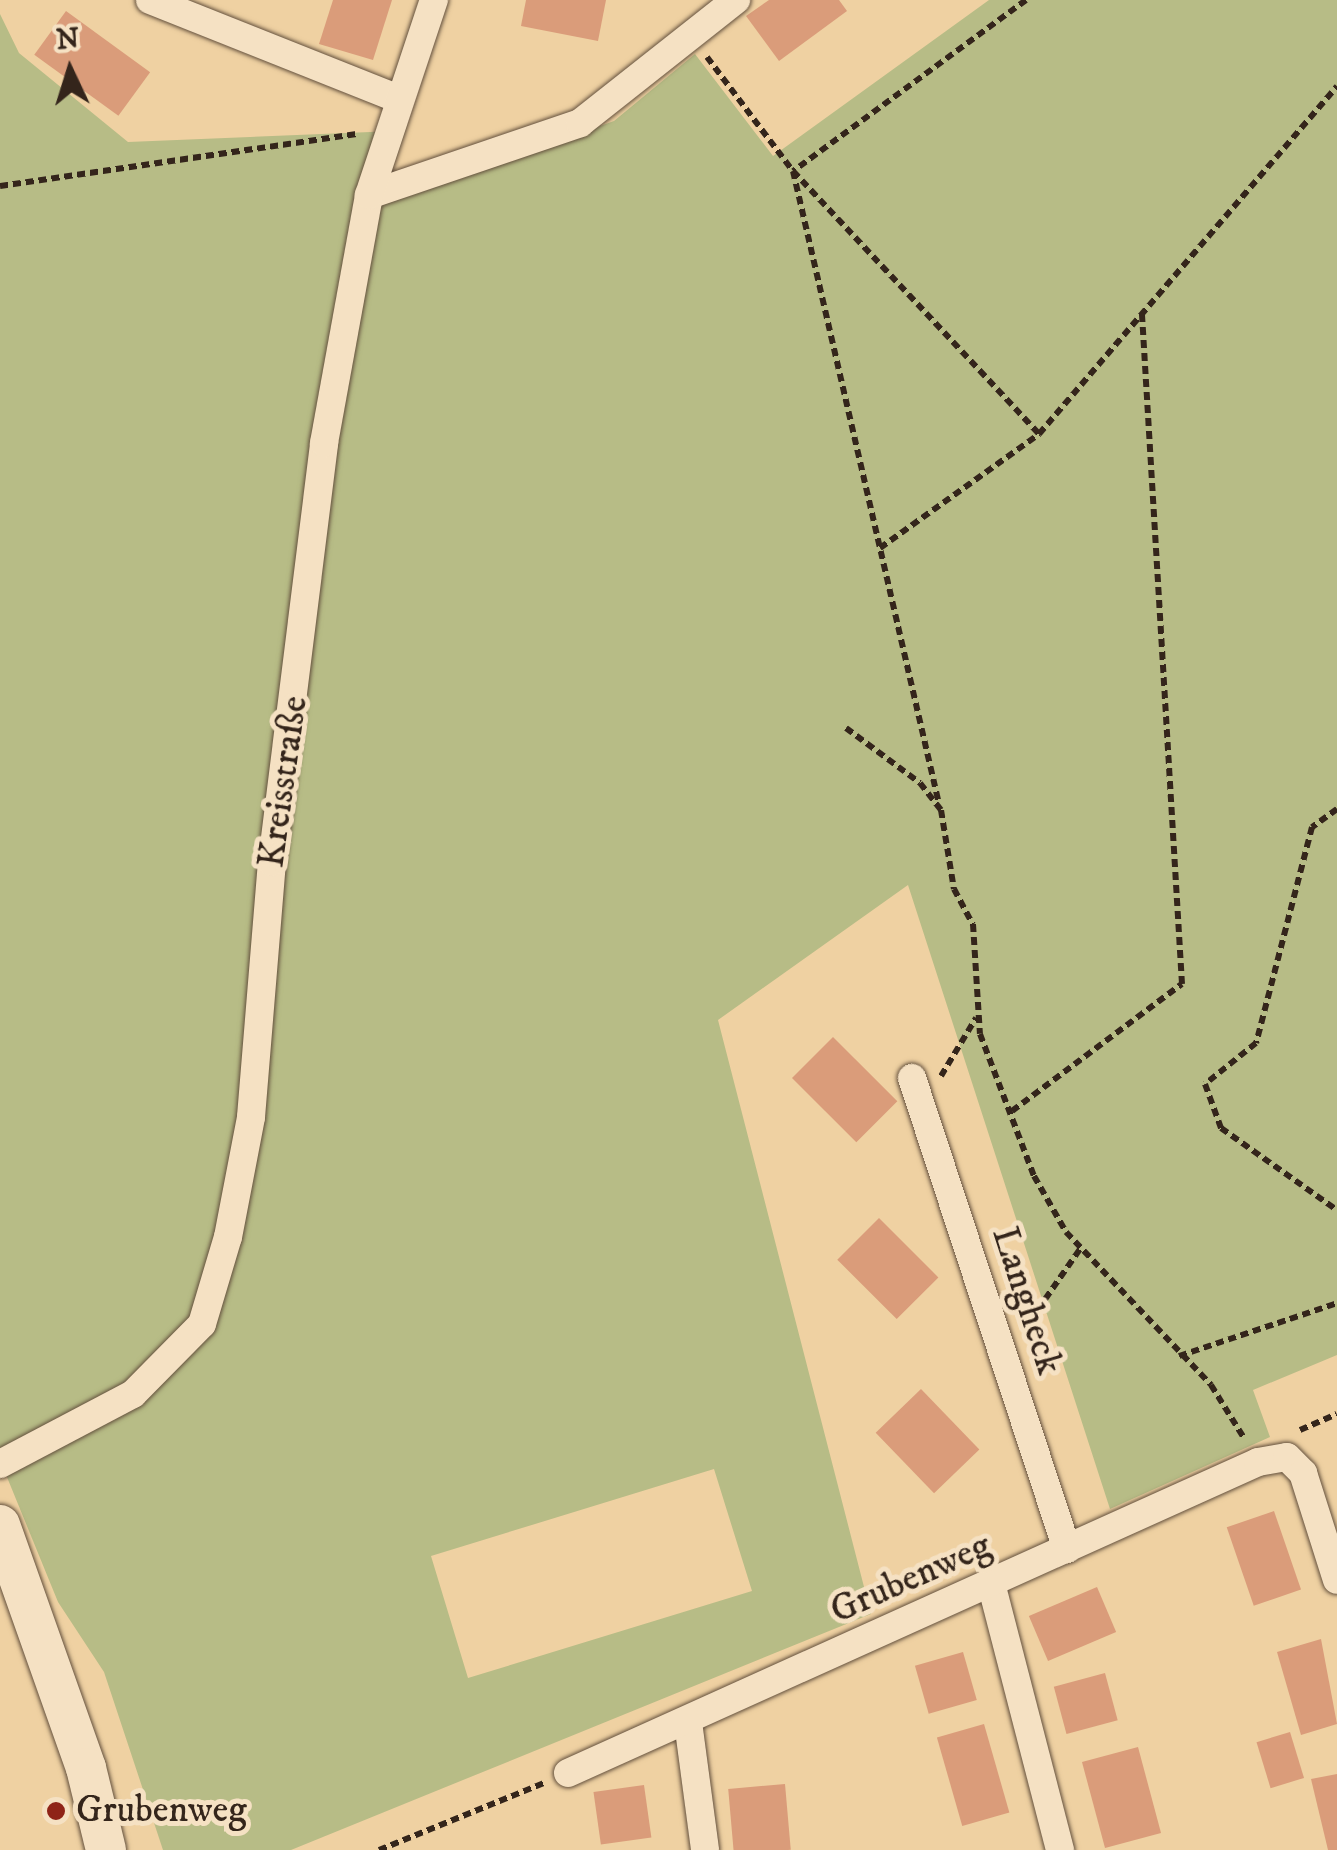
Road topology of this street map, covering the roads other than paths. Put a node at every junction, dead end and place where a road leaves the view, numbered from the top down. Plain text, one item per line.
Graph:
1 (150, 0) edge
2 (434, 0) edge
3 (736, 0) edge
4 (398, 99) junction
5 (369, 195) junction
6 (912, 1078) dead end
7 (0, 1464) edge
8 (0, 1525) edge
9 (1066, 1549) junction
10 (1337, 1580) edge
11 (991, 1584) junction
12 (688, 1722) junction
13 (568, 1773) road end
14 (106, 1850) edge
15 (704, 1850) edge
16 (1060, 1850) edge

1 - 4 street
2 - 4 street, Kreisstraße
3 - 5 street
4 - 5 street, Kreisstraße
5 - 7 street, Kreisstraße
6 - 9 street, Langheck
8 - 14 street
9 - 10 street, Grubenweg
9 - 11 street, Grubenweg
11 - 12 street, Grubenweg
11 - 16 street
12 - 13 street, Grubenweg
12 - 15 street

